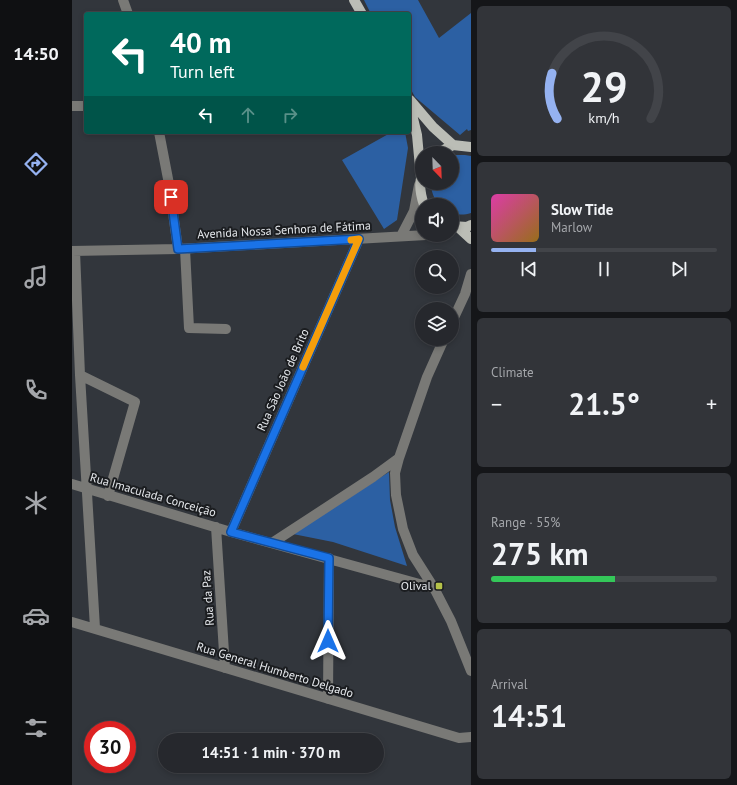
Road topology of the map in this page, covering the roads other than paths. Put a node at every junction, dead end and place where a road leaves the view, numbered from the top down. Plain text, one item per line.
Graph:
1 (123, 0) edge
2 (354, 0) edge
3 (127, 12) edge
4 (361, 12) edge
5 (411, 103) edge
6 (72, 106) edge
7 (84, 106) edge
8 (411, 110) edge
9 (159, 134) edge
10 (453, 145) joint
11 (418, 146) edge
12 (471, 147) edge
13 (418, 190) edge
14 (471, 225) edge
15 (459, 226) edge
16 (459, 229) edge
17 (415, 235) edge
18 (401, 236) junction
19 (359, 239) junction
20 (471, 239) edge
21 (471, 243) edge
22 (182, 249) junction
23 (73, 251) edge
24 (471, 274) edge
25 (459, 307) edge
26 (226, 329) dead end
27 (441, 346) edge
28 (80, 375) junction
29 (399, 458) junction
30 (72, 484) edge
31 (87, 489) junction
32 (108, 496) junction
33 (216, 527) junction
34 (231, 532) junction
35 (272, 543) junction
36 (329, 558) junction
37 (434, 588) junction
38 (72, 622) edge
39 (94, 628) junction
40 (225, 668) junction
41 (471, 671) edge
42 (328, 699) junction
43 (471, 737) edge

1 - 3 street
2 - 4 main road
5 - 10 main road
6 - 7 street
8 - 11 main road
9 - 22 street
10 - 12 main road
13 - 18 street
14 - 15 main road
16 - 20 main road
17 - 18 street, Avenida Nossa Senhora de Fátima
18 - 19 street, Avenida Nossa Senhora de Fátima
19 - 22 street, Avenida Nossa Senhora de Fátima
19 - 34 street, Rua São João de Brito
20 - 21 street
22 - 23 street, Avenida Nossa Senhora de Fátima
22 - 26 street
23 - 28 street
24 - 25 street
27 - 29 street
28 - 31 street
28 - 32 street
29 - 35 street
29 - 37 street
30 - 31 street, Rua Imaculada Conceição
31 - 32 street, Rua Imaculada Conceição
31 - 39 street
32 - 33 street, Rua Imaculada Conceição
33 - 34 street, Rua Imaculada Conceição
33 - 40 street, Rua da Paz
34 - 35 street, Rua Imaculada Conceição
35 - 36 street, Rua Imaculada Conceição
36 - 37 street, Rua Imaculada Conceição
36 - 42 street
37 - 41 street
38 - 39 street, Rua General Humberto Delgado
39 - 40 street, Rua General Humberto Delgado
40 - 42 street, Rua General Humberto Delgado
42 - 43 street, Rua General Humberto Delgado

